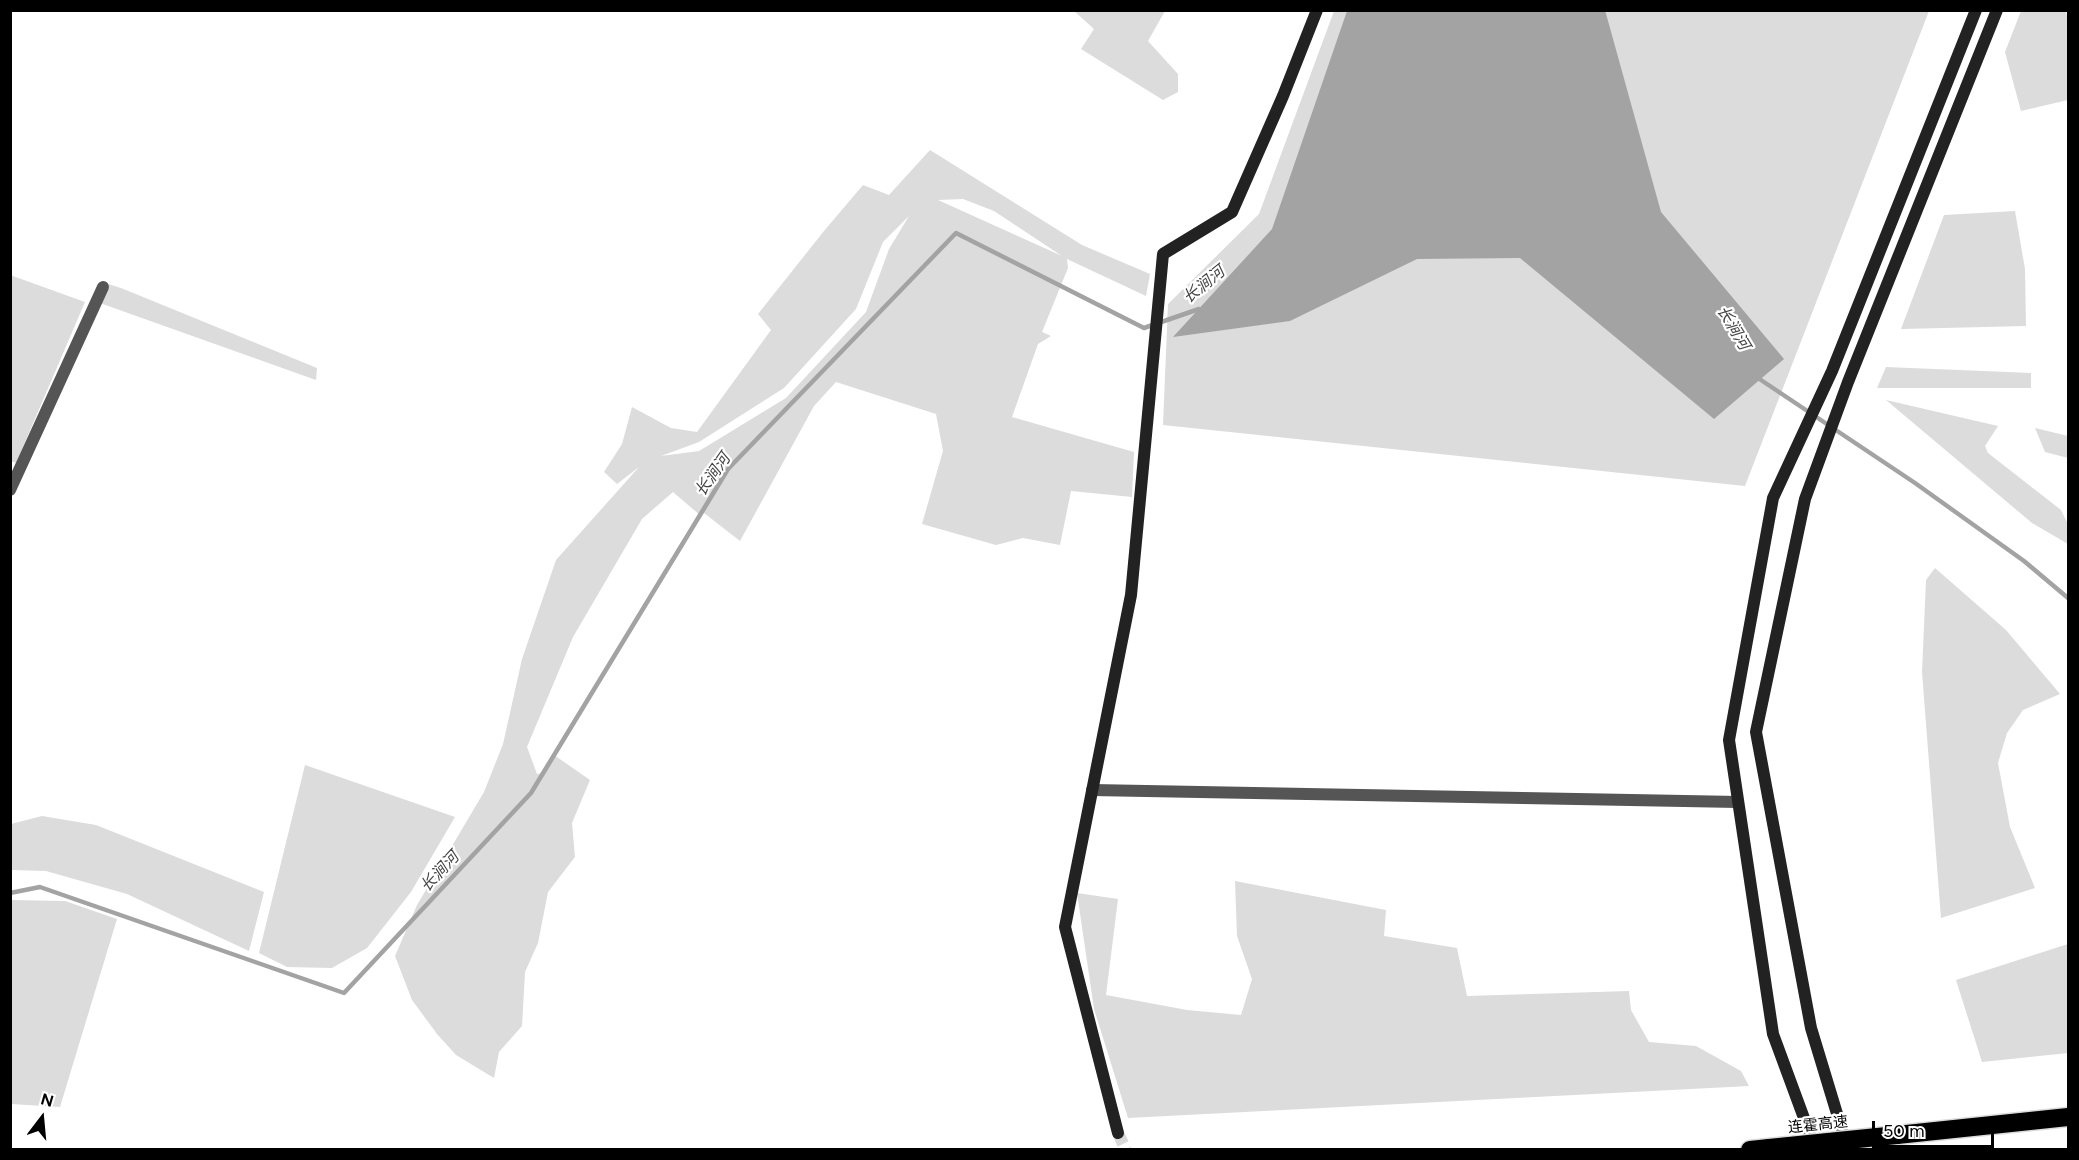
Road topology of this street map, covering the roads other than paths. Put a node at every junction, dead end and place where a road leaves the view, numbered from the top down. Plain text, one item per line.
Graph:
1 (1317, 10) edge
2 (1976, 10) edge
3 (1997, 10) edge
4 (103, 287) dead end
5 (10, 490) edge
6 (1092, 790) junction
7 (1738, 802) junction
8 (2068, 1117) edge
9 (1118, 1133) tunnel mouth
10 (1769, 1148) edge
11 (1750, 1149) edge
12 (1816, 1149) edge
13 (1848, 1149) edge

1 - 6 main road
2 - 7 main road
3 - 13 main road
4 - 5 street
6 - 7 street
6 - 9 main road
7 - 12 main road
8 - 10 highway, 连霍高速, bridge
10 - 11 highway, 连霍高速

